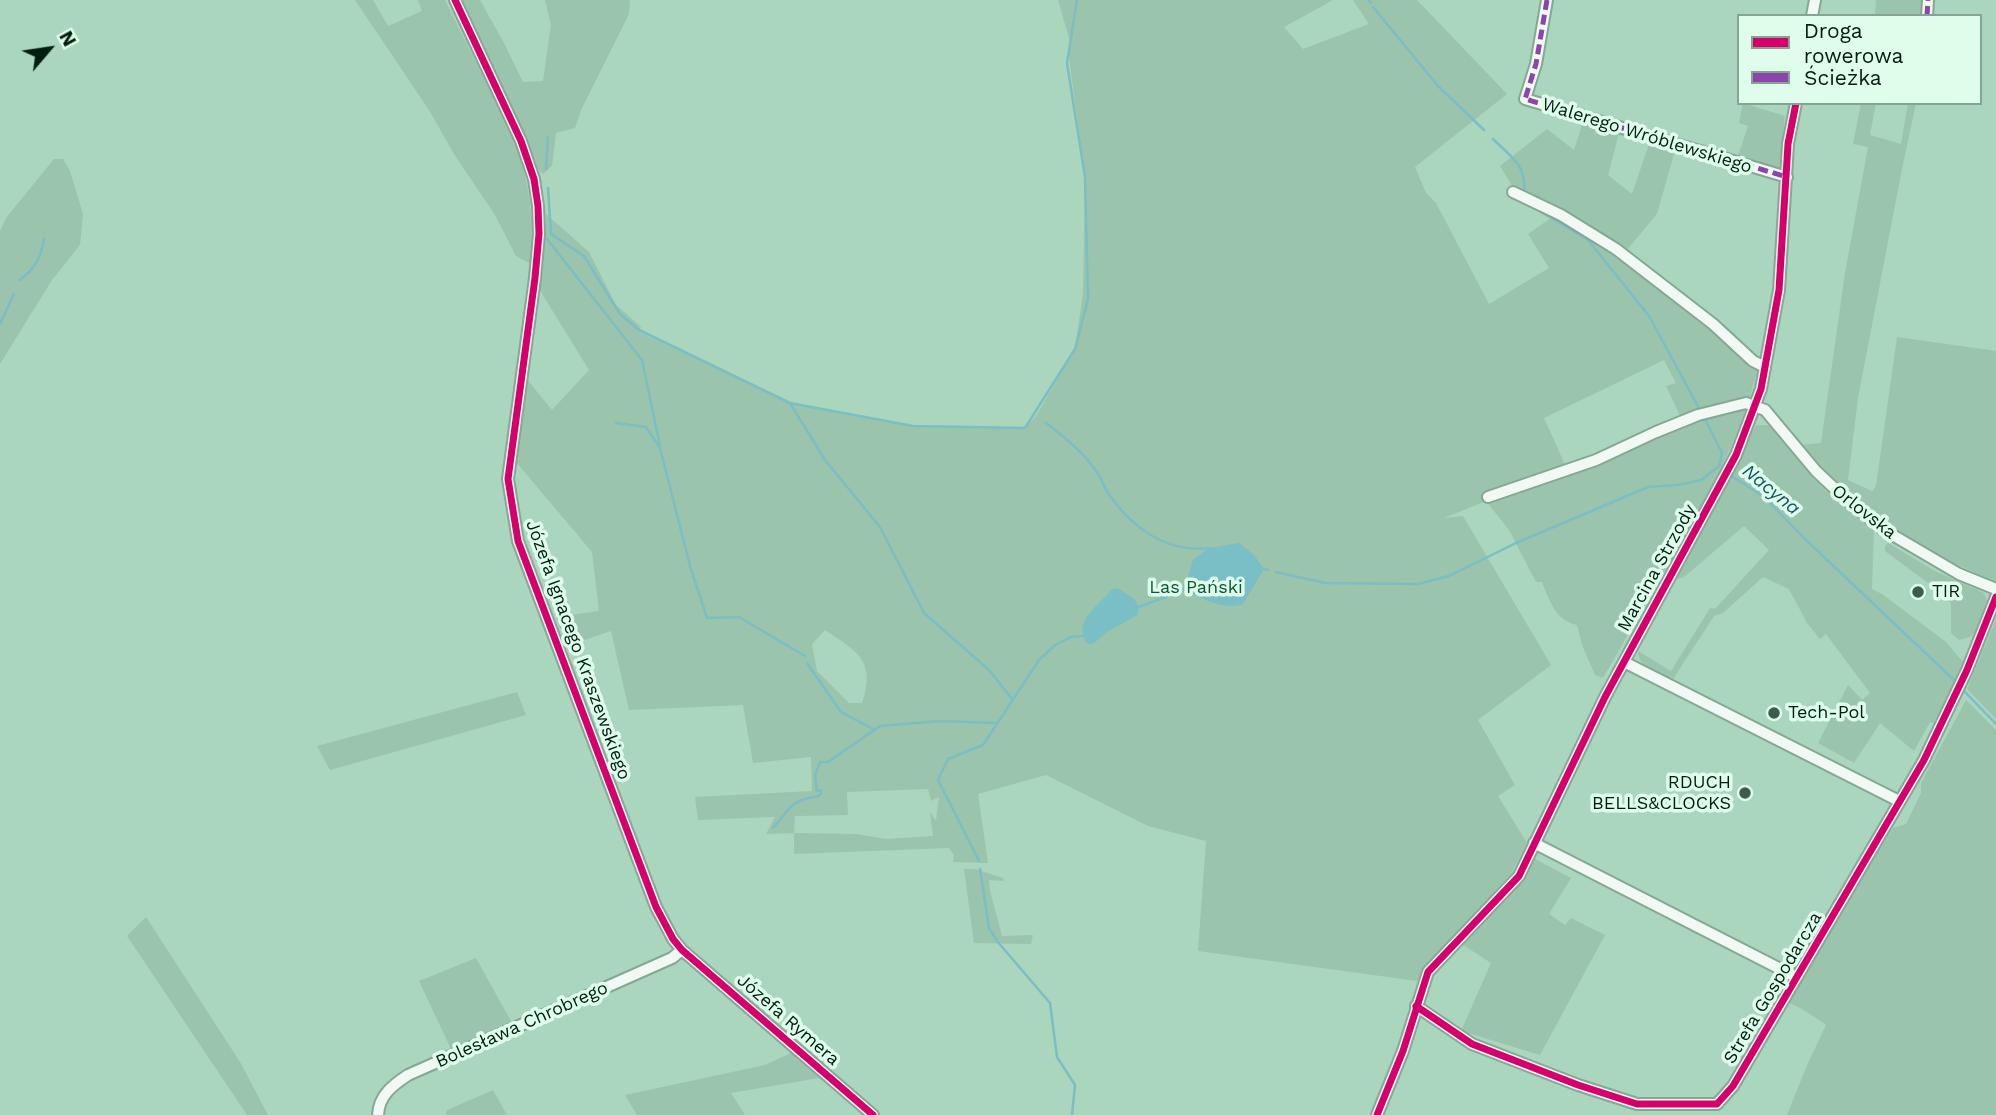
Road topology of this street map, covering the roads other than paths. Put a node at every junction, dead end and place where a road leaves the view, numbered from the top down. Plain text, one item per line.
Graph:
1 (455, 0) edge
2 (1547, 0) edge
3 (1796, 105) edge
4 (1787, 177) junction
5 (1513, 192) dead end
6 (1765, 368) junction
7 (1756, 406) junction
8 (1488, 497) dead end
9 (1996, 589) edge
10 (1996, 597) edge
11 (1623, 662) junction
12 (1899, 801) junction
13 (1534, 843) junction
14 (682, 950) junction
15 (1796, 976) junction
16 (1417, 1002) junction
17 (378, 1115) edge
18 (873, 1115) edge
19 (1377, 1115) edge

1 - 14 street, Józefa Ignacego Kraszewskiego
2 - 4 street, Walerego Wróblewskiego
3 - 4 street, Marcina Strzody
4 - 6 street, Marcina Strzody
5 - 6 street
6 - 7 street, Marcina Strzody
7 - 8 street
7 - 9 street, Orlovska
7 - 11 street, Marcina Strzody
10 - 12 street, Strefa Gospodarcza
11 - 12 street
11 - 13 street, Marcina Strzody
12 - 15 street, Strefa Gospodarcza
13 - 15 street, Strefa Gospodarcza
13 - 16 street, Marcina Strzody
14 - 17 street, Bolesława Chrobrego
14 - 18 street, Józefa Rymera
15 - 16 street, Strefa Gospodarcza
16 - 19 street, Marcina Strzody

